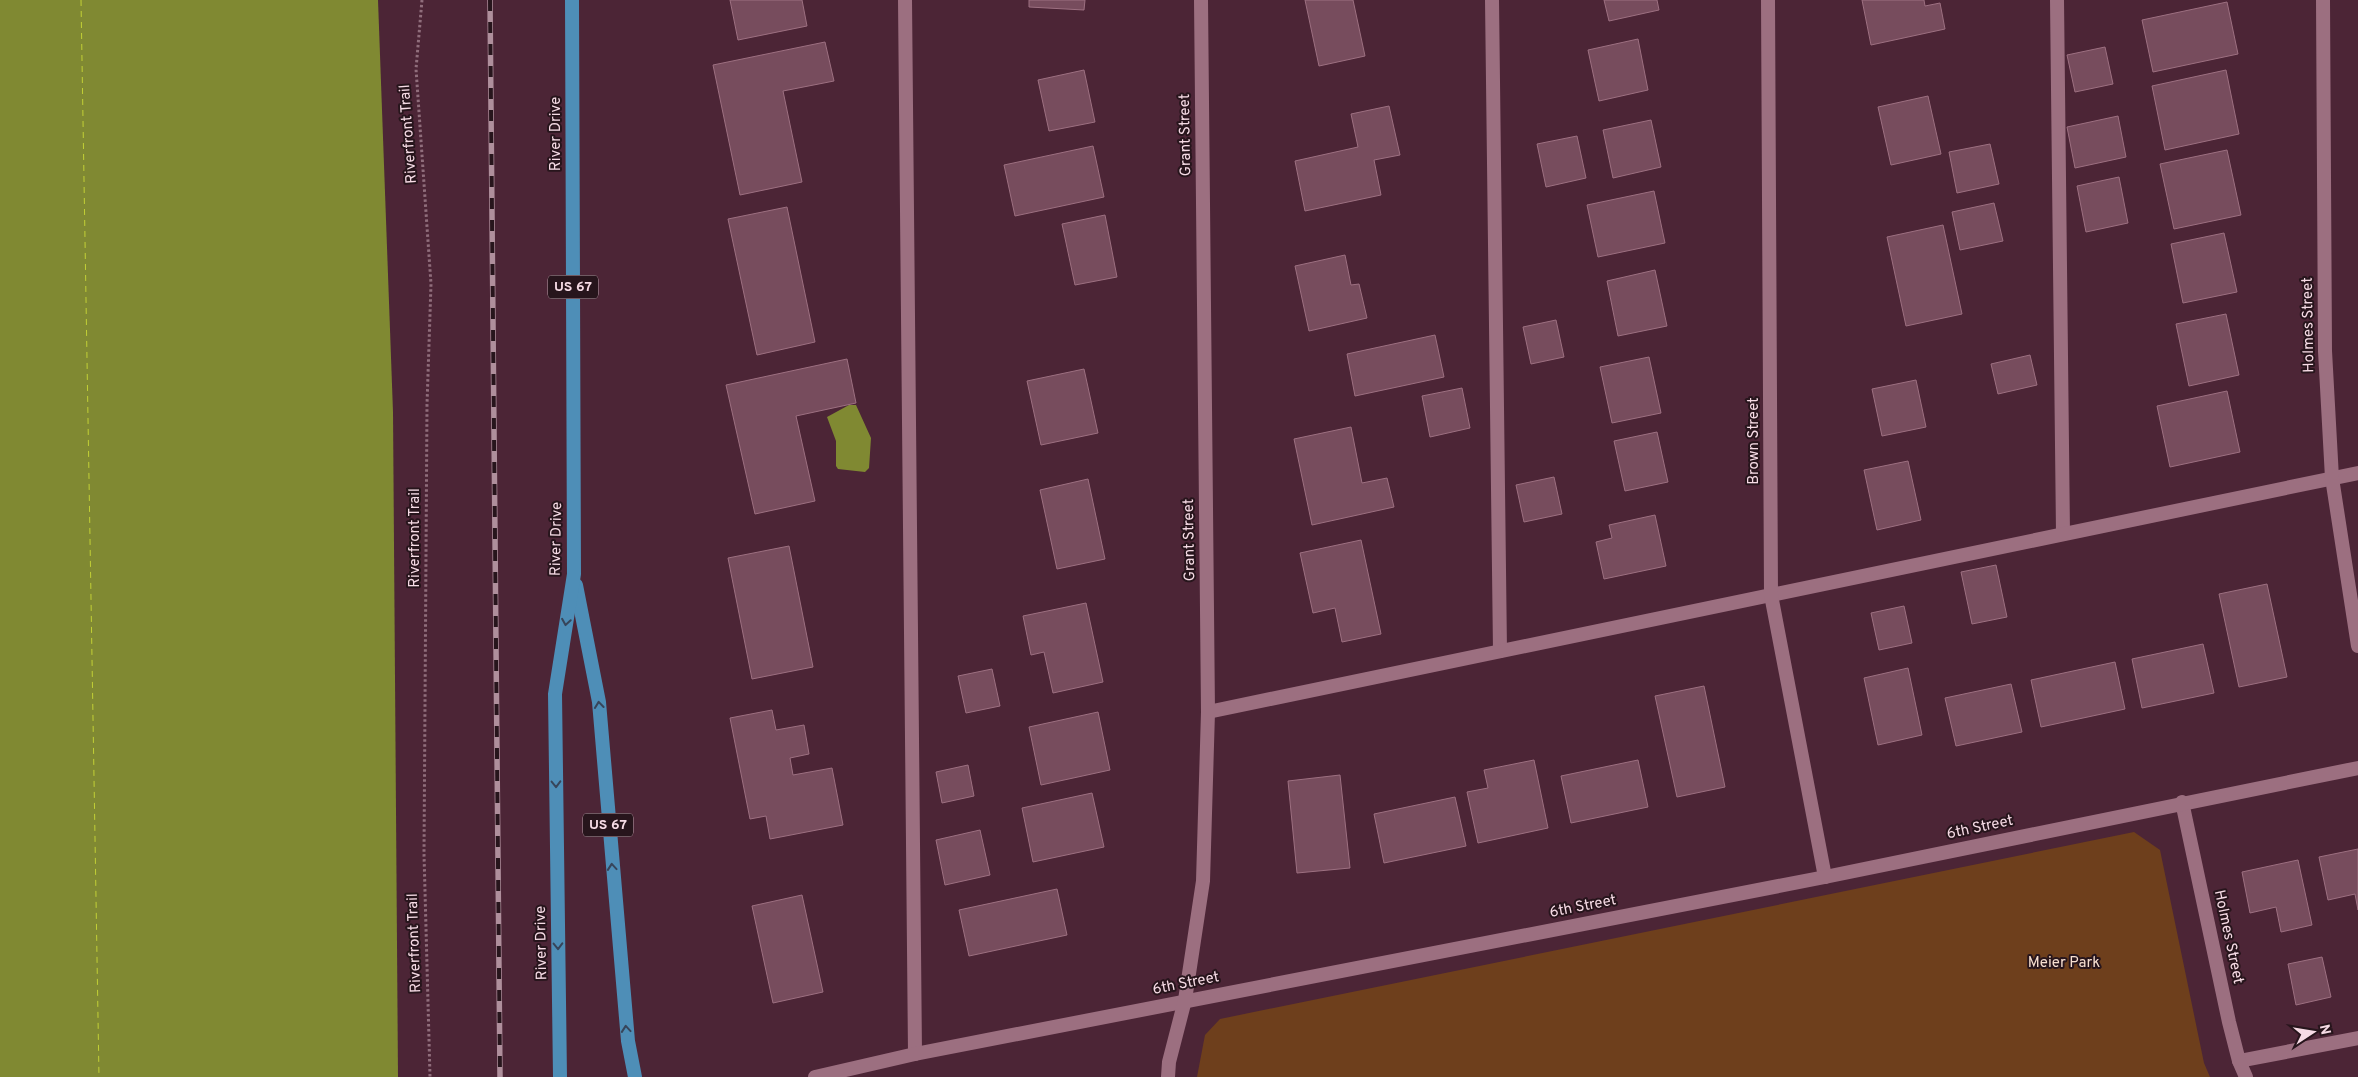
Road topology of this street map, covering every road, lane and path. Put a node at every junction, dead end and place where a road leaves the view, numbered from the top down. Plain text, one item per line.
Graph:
1 (422, 0) edge
2 (572, 0) edge
3 (905, 0) edge
4 (1201, 0) edge
5 (1492, 0) edge
6 (1768, 0) edge
7 (2057, 0) edge
8 (2323, 0) edge
9 (2358, 473) edge
10 (2332, 478) junction
11 (2063, 534) junction
12 (574, 574) junction
13 (1771, 595) junction
14 (2358, 646) edge
15 (1500, 651) junction
16 (1208, 712) junction
17 (2358, 768) edge
18 (2182, 802) junction
19 (1825, 877) junction
20 (1185, 1000) junction
21 (2358, 1038) edge
22 (915, 1054) junction
23 (2239, 1061) junction
24 (430, 1077) edge
25 (560, 1077) edge
26 (635, 1077) edge
27 (814, 1077) edge
28 (1168, 1077) edge
29 (2246, 1077) edge

1 - 24 path, Riverfront Trail
2 - 12 main road, River Drive / US 67
3 - 22 street
4 - 16 street, Grant Street
5 - 15 street
6 - 13 street, Brown Street
7 - 11 street
8 - 10 street, Holmes Street
9 - 10 street
10 - 11 street
10 - 14 street, Holmes Street
11 - 13 street
12 -> 25 main road, River Drive / US 67
26 -> 12 main road, US 67
13 - 15 street
13 - 19 street, Brown Street
15 - 16 street
16 - 20 street, Grant Street
17 - 18 street, 6th Street
18 - 19 street, 6th Street
18 - 23 street, Holmes Street
19 - 20 street, 6th Street
20 - 22 street, 6th Street
20 - 28 street, Grant Street
21 - 23 street
22 - 27 street, 6th Street
23 - 29 street, Holmes Street

